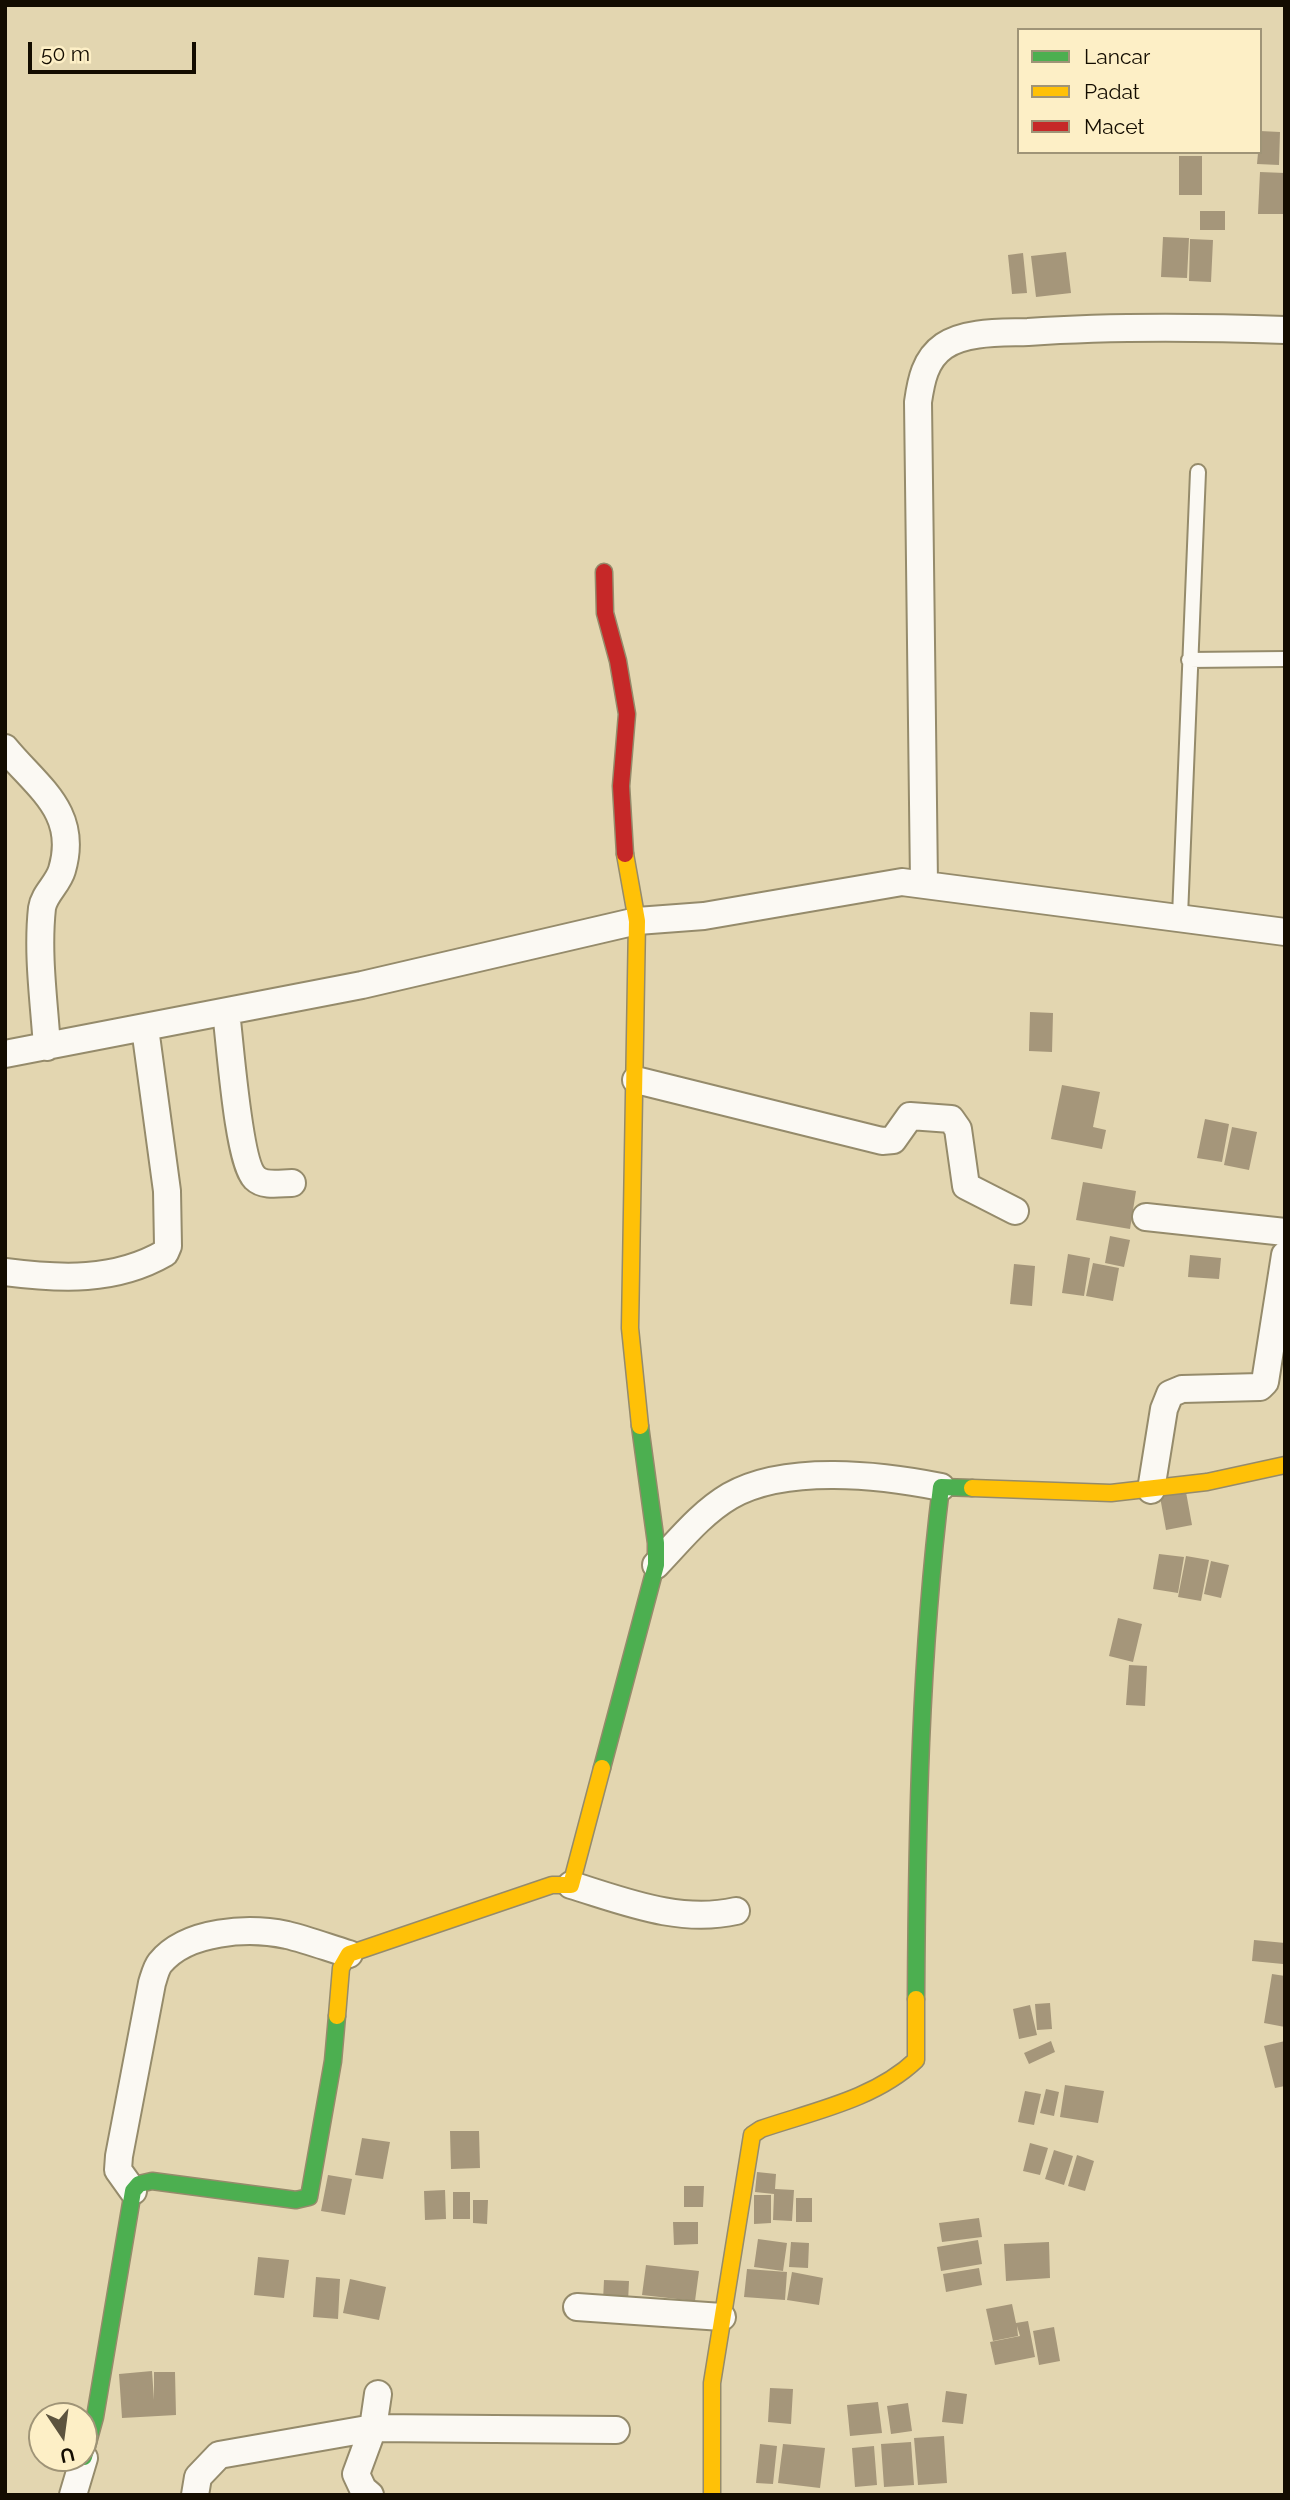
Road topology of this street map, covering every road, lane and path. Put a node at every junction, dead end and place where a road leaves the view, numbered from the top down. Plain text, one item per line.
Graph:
1 (1285, 330) edge
2 (1198, 472) dead end
3 (604, 572) dead end
4 (1285, 659) edge
5 (1189, 660) junction
6 (5, 748) edge
7 (924, 883) junction
8 (1180, 916) junction
9 (637, 921) junction
10 (1285, 932) edge
11 (226, 1012) junction
12 (145, 1028) junction
13 (47, 1047) junction
14 (5, 1054) edge
15 (636, 1080) junction
16 (292, 1184) dead end
17 (1015, 1211) dead end
18 (1146, 1217) dead end
19 (1285, 1232) edge
20 (1285, 1255) edge
21 (5, 1272) edge
22 (1285, 1465) edge
23 (941, 1487) junction
24 (1151, 1490) junction
25 (656, 1564) junction
26 (571, 1885) junction
27 (736, 1911) dead end
28 (349, 1954) junction
29 (133, 2191) junction
30 (577, 2307) dead end
31 (722, 2317) junction
32 (378, 2394) dead end
33 (98, 2405) edge
34 (373, 2428) junction
35 (616, 2430) dead end
36 (80, 2472) edge
37 (74, 2495) edge
38 (195, 2495) edge
39 (370, 2495) edge
40 (712, 2495) edge

1 - 7 street
2 - 5 lane
3 - 9 street
4 - 5 lane
5 - 8 lane
6 - 13 street
7 - 8 street
7 - 9 street
8 - 10 street
9 - 11 street
9 - 15 street
11 - 12 street
11 - 16 street
12 - 13 street
12 - 21 street
13 - 14 street
15 - 17 street
15 - 25 street
18 - 19 street
20 - 24 street
22 - 24 street
23 - 24 street
23 - 25 street
23 - 31 street
25 - 26 street
26 - 27 street
26 - 28 street
28 - 29 street
28 - 29 street
29 - 33 street
30 - 31 street
31 - 40 street
32 - 34 street
34 - 35 street
34 - 38 street
34 - 39 street
36 - 37 street

